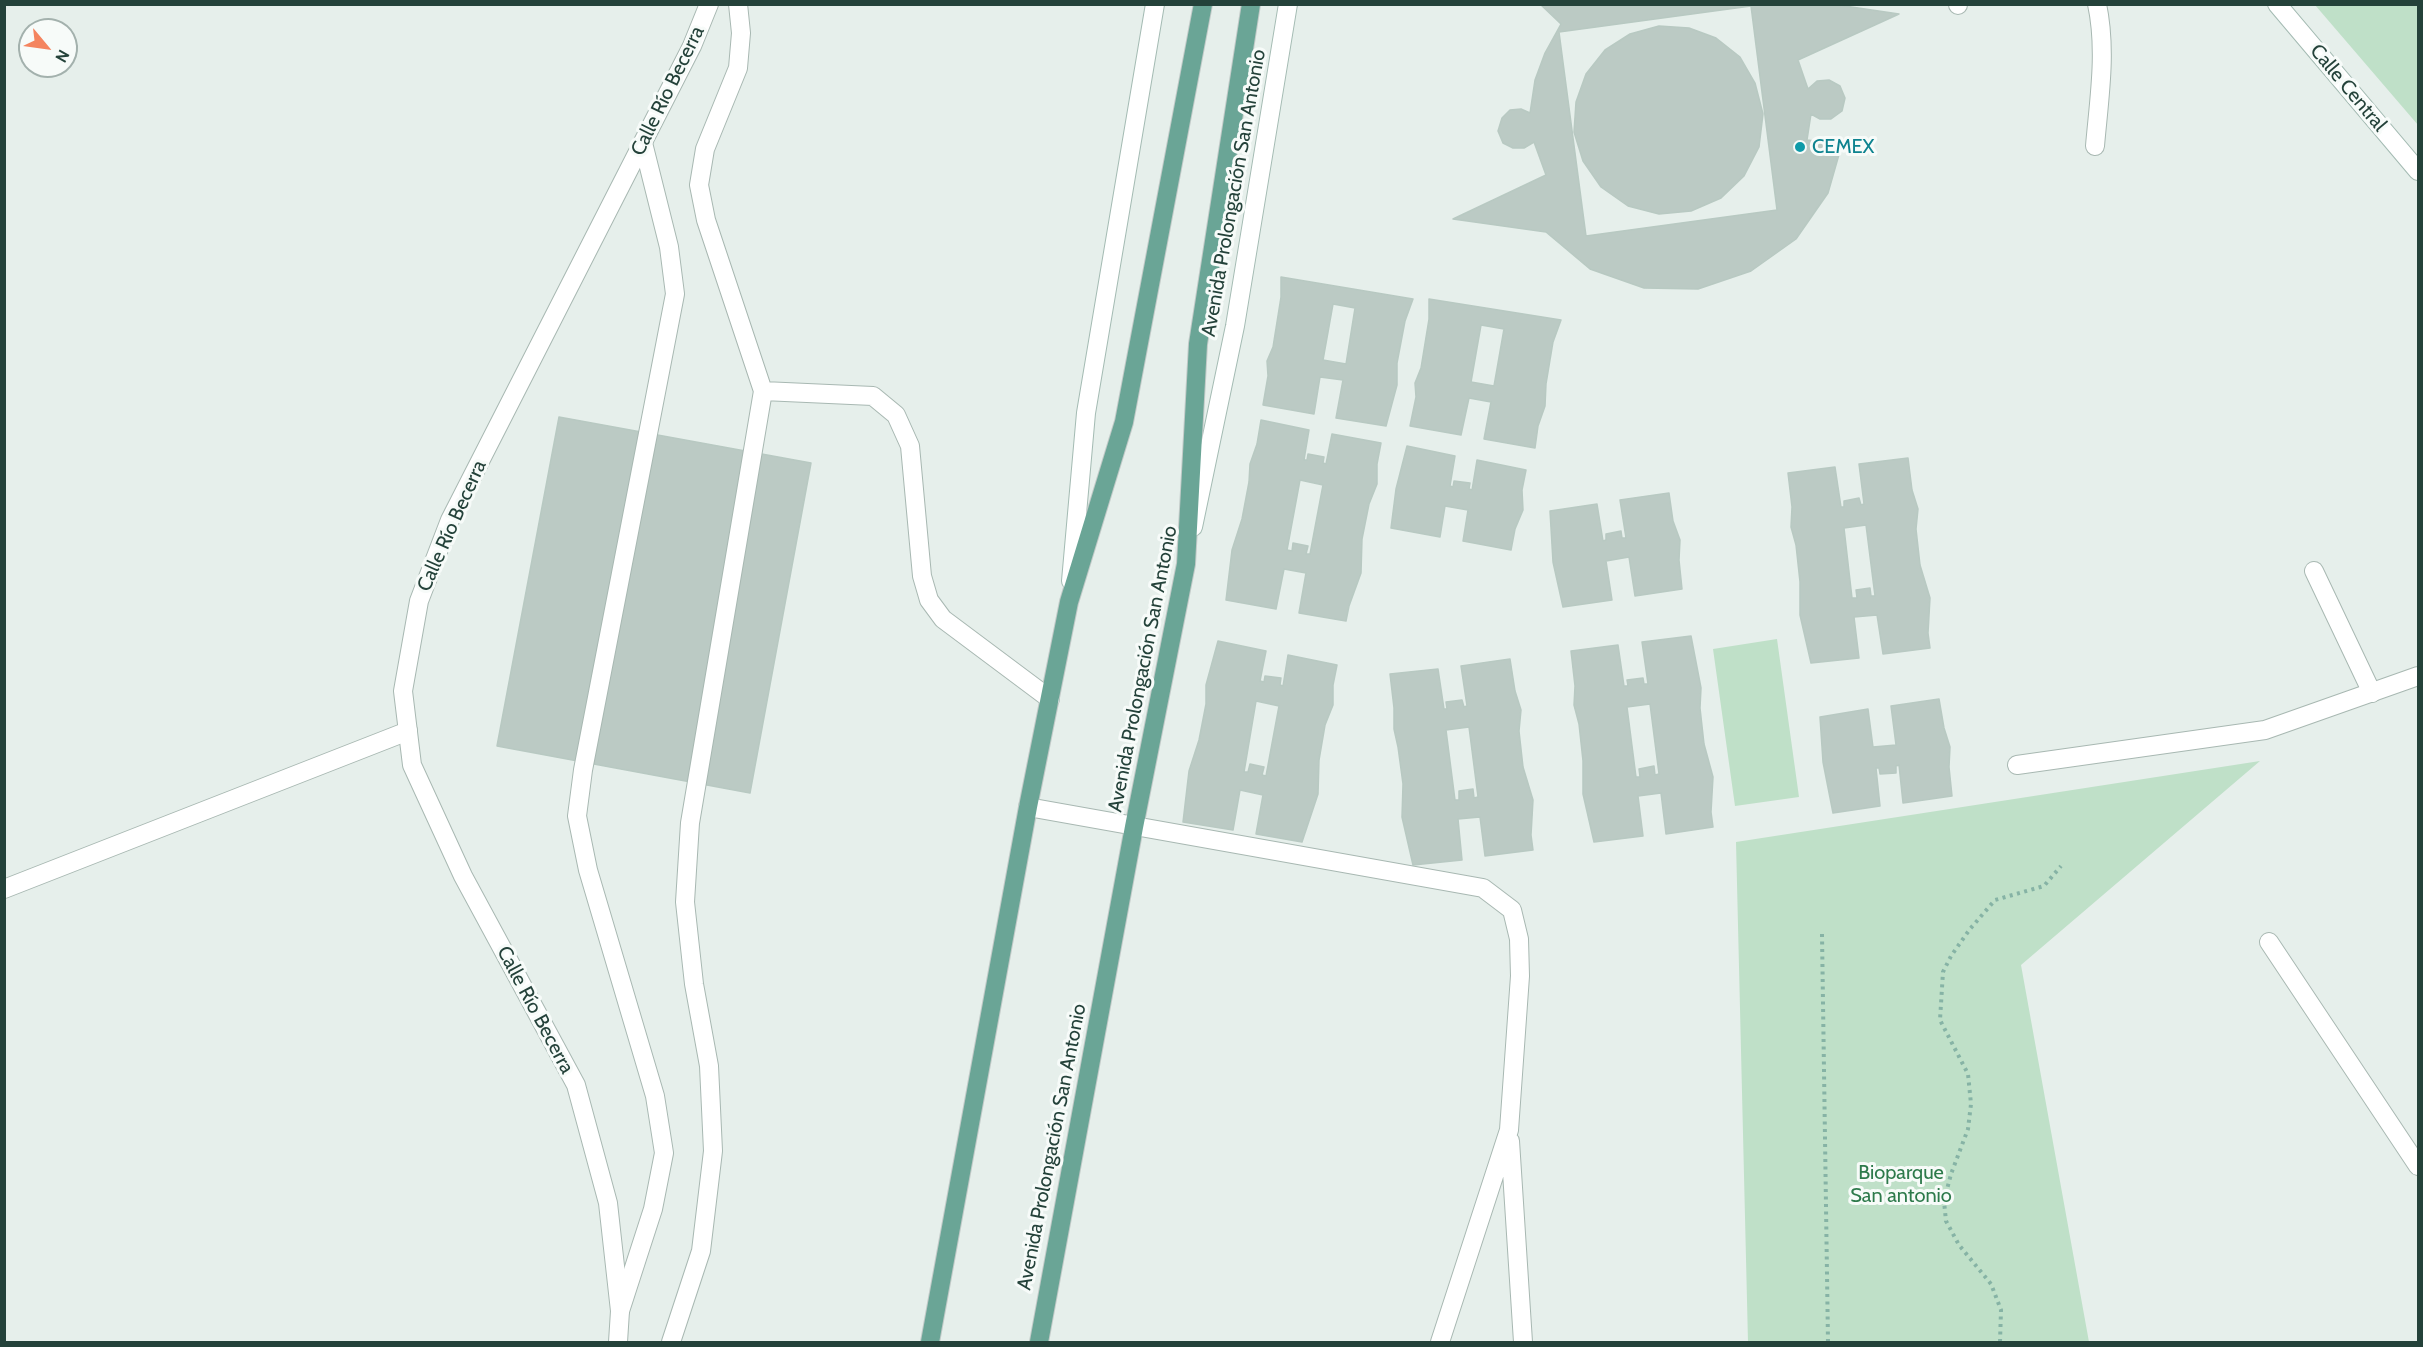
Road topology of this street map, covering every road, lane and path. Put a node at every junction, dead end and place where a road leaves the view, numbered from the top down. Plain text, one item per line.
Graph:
1 (709, 4) edge
2 (738, 4) edge
3 (1155, 4) edge
4 (1203, 4) edge
5 (1251, 4) edge
6 (1288, 4) edge
7 (2097, 4) edge
8 (2277, 4) edge
9 (643, 143) junction
10 (2095, 146) dead end
11 (2418, 171) edge
12 (763, 391) junction
13 (1186, 564) junction
14 (2314, 571) dead end
15 (1069, 602) junction
16 (2418, 676) edge
17 (2372, 693) junction
18 (1050, 699) junction
19 (408, 731) junction
20 (2017, 765) dead end
21 (1028, 807) junction
22 (1134, 827) junction
23 (2061, 866) dead end
24 (4, 889) edge
25 (1822, 934) dead end
26 (2269, 942) dead end
27 (1509, 1130) junction
28 (2418, 1166) edge
29 (620, 1311) junction
30 (618, 1342) edge
31 (671, 1342) edge
32 (930, 1342) edge
33 (1039, 1342) edge
34 (1440, 1342) edge
35 (1523, 1342) edge
36 (1828, 1342) edge
37 (2000, 1342) edge

1 - 9 street, Calle Río Becerra
2 - 12 street
3 - 15 street
4 - 15 main road
5 - 13 main road
6 - 13 street, Avenida Prolongación San Antonio
7 - 10 street
8 - 11 street, Calle Central
9 - 19 street, Calle Río Becerra
9 - 29 street
12 - 18 street
12 - 31 street
13 - 22 main road, Avenida Prolongación San Antonio
14 - 17 street
15 - 18 main road
16 - 17 street
17 - 20 street
18 - 21 main road
19 - 24 street
19 - 29 street, Calle Río Becerra
21 - 22 street
21 - 32 main road
22 - 27 street
22 - 33 main road, Avenida Prolongación San Antonio
23 - 37 path
25 - 36 path
26 - 28 street
27 - 34 street
27 - 35 street
29 - 30 street, Calle Río Becerra

